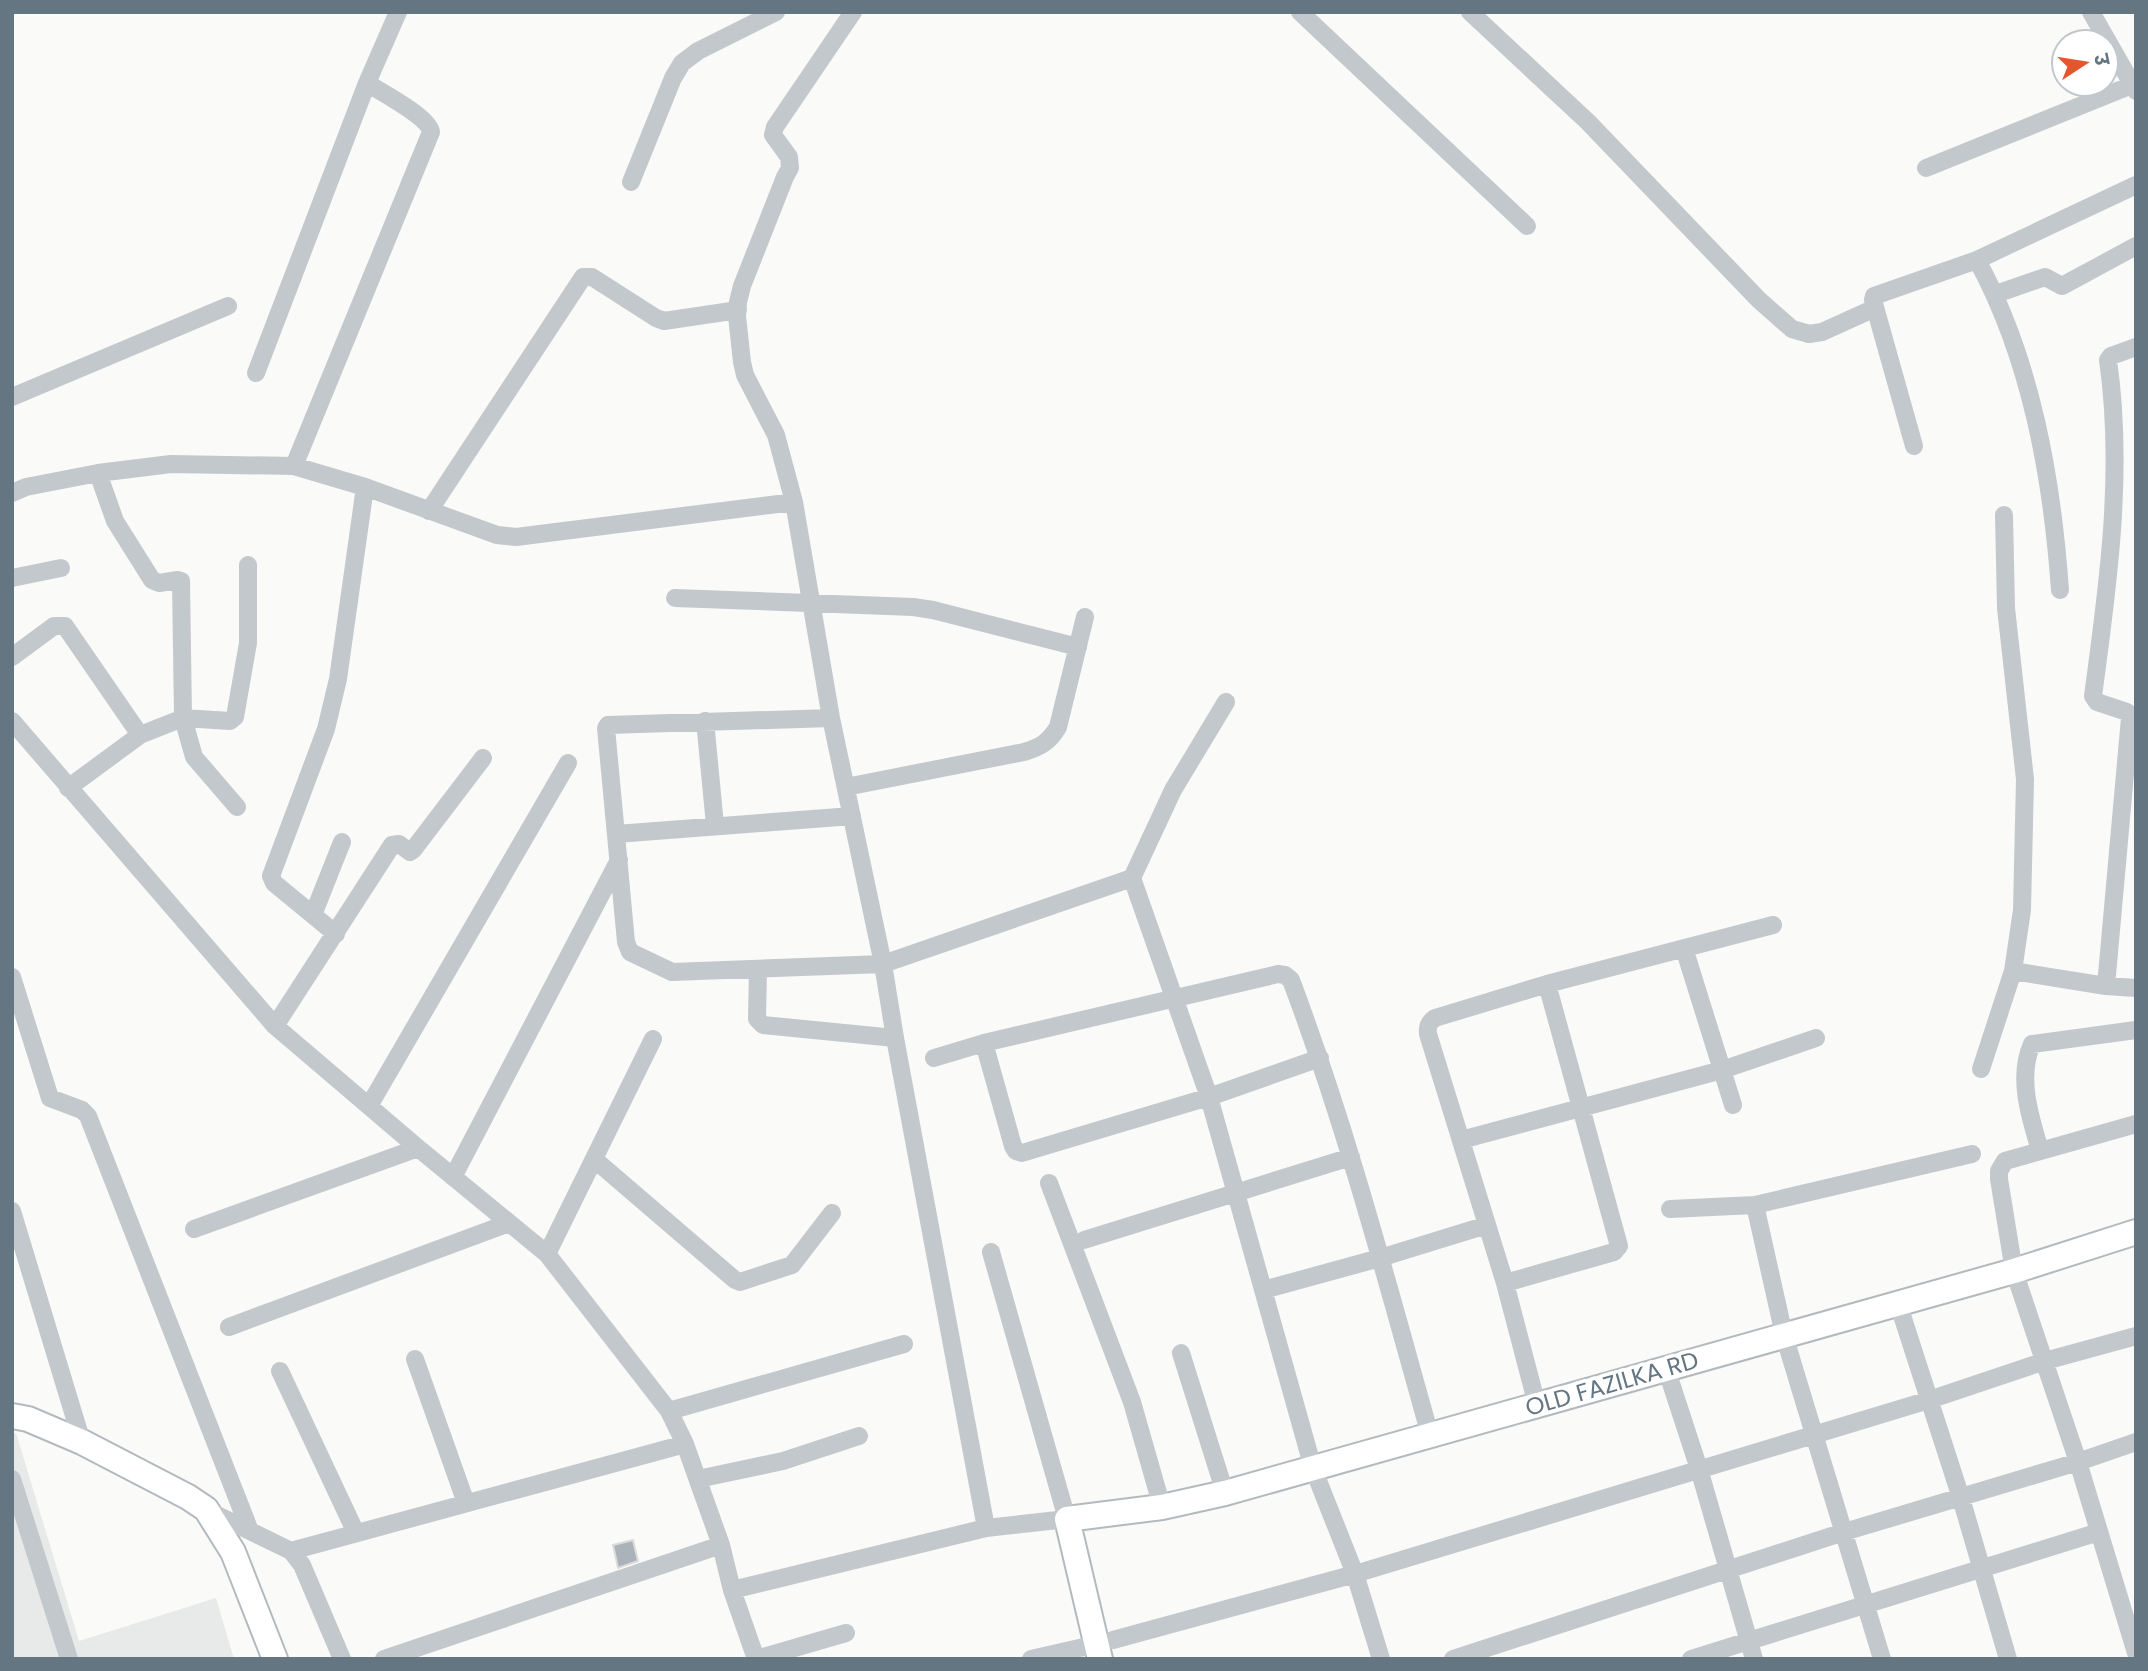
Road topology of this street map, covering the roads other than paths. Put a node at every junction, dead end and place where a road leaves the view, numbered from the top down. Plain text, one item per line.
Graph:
1 (398, 12) edge
2 (776, 12) edge
3 (853, 12) edge
4 (1300, 12) edge
5 (1470, 12) edge
6 (2091, 12) edge
7 (367, 83) junction
8 (2134, 88) edge
9 (1926, 168) dead end
10 (631, 182) dead end
11 (2136, 186) edge
12 (1527, 226) dead end
13 (2136, 246) edge
14 (1977, 260) junction
15 (1996, 294) junction
16 (228, 306) dead end
17 (1875, 308) junction
18 (738, 310) junction
19 (2136, 347) edge
20 (256, 373) dead end
21 (12, 397) edge
22 (1914, 446) dead end
23 (294, 466) junction
24 (98, 473) junction
25 (365, 487) junction
26 (12, 493) edge
27 (794, 502) junction
28 (429, 511) junction
29 (2004, 515) dead end
30 (248, 565) dead end
31 (61, 568) dead end
32 (12, 578) edge
33 (2060, 590) dead end
34 (675, 598) dead end
35 (813, 605) junction
36 (1085, 617) dead end
37 (1077, 648) junction
38 (12, 657) edge
39 (1226, 702) dead end
40 (183, 718) junction
41 (831, 718) junction
42 (12, 721) edge
43 (705, 721) junction
44 (140, 735) junction
45 (483, 758) dead end
46 (568, 763) dead end
47 (846, 787) junction
48 (68, 788) junction
49 (237, 807) dead end
50 (852, 816) junction
51 (715, 825) junction
52 (616, 834) junction
53 (342, 842) dead end
54 (619, 860) junction
55 (1132, 878) junction
56 (313, 915) junction
57 (1773, 925) dead end
58 (336, 934) junction
59 (1684, 948) junction
60 (883, 964) junction
61 (758, 970) junction
62 (2013, 971) junction
63 (12, 977) edge
64 (1547, 984) junction
65 (2106, 986) junction
66 (2136, 988) edge
67 (1173, 999) junction
68 (275, 1026) junction
69 (2136, 1030) edge
70 (895, 1038) junction
71 (1815, 1038) dead end
72 (653, 1040) dead end
73 (984, 1043) junction
74 (934, 1058) dead end
75 (1320, 1058) junction
76 (1981, 1069) dead end
77 (1722, 1070) junction
78 (1209, 1097) junction
79 (1733, 1105) dead end
80 (369, 1107) junction
81 (1581, 1108) junction
82 (2136, 1124) edge
83 (1461, 1140) junction
84 (418, 1148) junction
85 (2039, 1150) junction
86 (1972, 1154) dead end
87 (1351, 1157) junction
88 (594, 1159) junction
89 (453, 1177) junction
90 (1049, 1183) dead end
91 (1236, 1192) junction
92 (1755, 1205) junction
93 (1670, 1209) dead end
94 (12, 1211) edge
95 (832, 1213) dead end
96 (509, 1223) junction
97 (1487, 1224) junction
98 (194, 1229) dead end
99 (2136, 1233) edge
100 (1084, 1240) dead end
101 (991, 1252) dead end
102 (547, 1254) junction
103 (1380, 1258) junction
104 (2014, 1270) junction
105 (1505, 1283) junction
106 (1263, 1290) junction
107 (1898, 1303) junction
108 (229, 1327) dead end
109 (1784, 1335) junction
110 (2136, 1336) edge
111 (904, 1345) dead end
112 (1181, 1353) dead end
113 (415, 1359) dead end
114 (2045, 1361) junction
115 (1666, 1368) junction
116 (280, 1371) dead end
117 (1929, 1400) junction
118 (1537, 1405) junction
119 (669, 1411) junction
120 (12, 1416) edge
121 (1815, 1434) junction
122 (1430, 1435) junction
123 (859, 1436) dead end
124 (82, 1442) junction
125 (2136, 1442) edge
126 (685, 1444) junction
127 (2078, 1462) junction
128 (1313, 1468) junction
129 (1699, 1469) junction
130 (12, 1479) edge
131 (698, 1479) junction
132 (1225, 1493) junction
133 (1961, 1498) junction
134 (466, 1503) junction
135 (1162, 1507) junction
136 (206, 1509) junction
137 (1075, 1518) junction
138 (986, 1528) junction
139 (250, 1531) junction
140 (1844, 1532) junction
141 (2099, 1532) junction
142 (356, 1533) junction
143 (721, 1545) junction
144 (291, 1551) junction
145 (1982, 1567) junction
146 (1729, 1571) junction
147 (1355, 1574) junction
148 (732, 1591) junction
149 (1866, 1604) junction
150 (846, 1633) dead end
151 (1749, 1641) junction
152 (1107, 1650) edge
153 (2136, 1653) edge
154 (69, 1659) edge
155 (275, 1659) edge
156 (342, 1659) edge
157 (384, 1659) edge
158 (756, 1659) edge
159 (1031, 1659) edge
160 (1381, 1659) edge
161 (1453, 1659) edge
162 (1691, 1659) edge
163 (1754, 1659) edge
164 (1882, 1659) edge
165 (2008, 1659) edge

1 - 7 street
2 - 10 street
3 - 18 street
4 - 12 street
5 - 17 street
6 - 8 street
7 - 20 street
7 - 23 street
8 - 9 street
11 - 14 street
13 - 15 street
14 - 15 street
14 - 17 street
15 - 33 street
16 - 21 street
17 - 22 street
18 - 27 street
18 - 28 street
19 - 65 street
23 - 24 street
23 - 25 street
24 - 26 street
24 - 40 street
25 - 28 street
25 - 56 street
27 - 28 street
27 - 35 street
29 - 62 street
30 - 40 street
31 - 32 street
34 - 35 street
35 - 37 street
35 - 41 street
36 - 37 street
37 - 47 street
38 - 44 street
39 - 55 street
40 - 44 street
40 - 49 street
41 - 43 street
41 - 47 street
42 - 48 street
43 - 51 street
43 - 52 street
44 - 48 street
45 - 58 street
46 - 80 street
47 - 50 street
48 - 68 street
50 - 51 street
50 - 60 street
51 - 52 street
52 - 54 street
53 - 56 street
54 - 61 street
54 - 89 street
55 - 60 street
55 - 67 street
56 - 58 street
57 - 59 street
58 - 68 street
59 - 64 street
59 - 77 street
60 - 61 street
60 - 70 street
61 - 70 street
62 - 65 street
62 - 76 street
63 - 139 street
64 - 81 street
64 - 83 street
65 - 66 street
67 - 73 street
67 - 75 street
67 - 78 street
68 - 80 street
69 - 85 street
70 - 138 street
71 - 77 street
72 - 88 street
73 - 74 street
73 - 78 street
75 - 78 street
75 - 87 street
77 - 79 street
77 - 81 street
78 - 91 street
80 - 84 street
81 - 83 street
81 - 105 street
82 - 85 street
83 - 97 street
84 - 89 street
84 - 98 street
85 - 104 street
86 - 92 street
87 - 91 street
87 - 103 street
88 - 95 street
88 - 102 street
89 - 96 street
90 - 135 street
91 - 100 street
91 - 106 street
92 - 93 street
92 - 109 street
94 - 124 street
96 - 102 street
96 - 108 street
97 - 103 street
97 - 105 street
99 - 104 main road, OLD FAZILKA RD
101 - 137 street
102 - 119 street
103 - 106 street
103 - 122 street
104 - 107 main road, OLD FAZILKA RD
104 - 114 street
105 - 118 street
106 - 128 street
107 - 109 main road, OLD FAZILKA RD
107 - 117 street
109 - 115 main road, OLD FAZILKA RD
109 - 121 street
110 - 114 street
111 - 119 street
112 - 132 street
113 - 134 street
114 - 117 street
114 - 127 street
115 - 118 main road, OLD FAZILKA RD
115 - 129 street
116 - 142 street
117 - 121 street
117 - 133 street
118 - 122 main road, OLD FAZILKA RD
119 - 126 street
120 - 124 main road
121 - 129 street
121 - 140 street
122 - 128 main road, OLD FAZILKA RD
123 - 131 street
124 - 136 main road
125 - 127 street
126 - 131 street
126 - 134 street
127 - 133 street
127 - 141 street
128 - 132 main road, OLD FAZILKA RD
128 - 147 street
129 - 146 street
129 - 147 street
130 - 154 street
131 - 143 street
132 - 135 main road, OLD FAZILKA RD
133 - 140 street
133 - 145 street
134 - 142 street
135 - 137 main road, OLD FAZILKA RD
136 - 139 street
136 - 155 main road
137 - 138 street
137 - 152 main road
138 - 148 street
139 - 144 street
140 - 146 street
140 - 149 street
141 - 145 street
141 - 153 street
142 - 144 street
143 - 148 street
143 - 157 street
144 - 156 street
145 - 149 street
145 - 165 street
146 - 151 street
146 - 161 street
147 - 152 street
147 - 160 street
148 - 158 street
149 - 151 street
149 - 164 street
150 - 158 street
151 - 162 street
151 - 163 street
152 - 159 street

